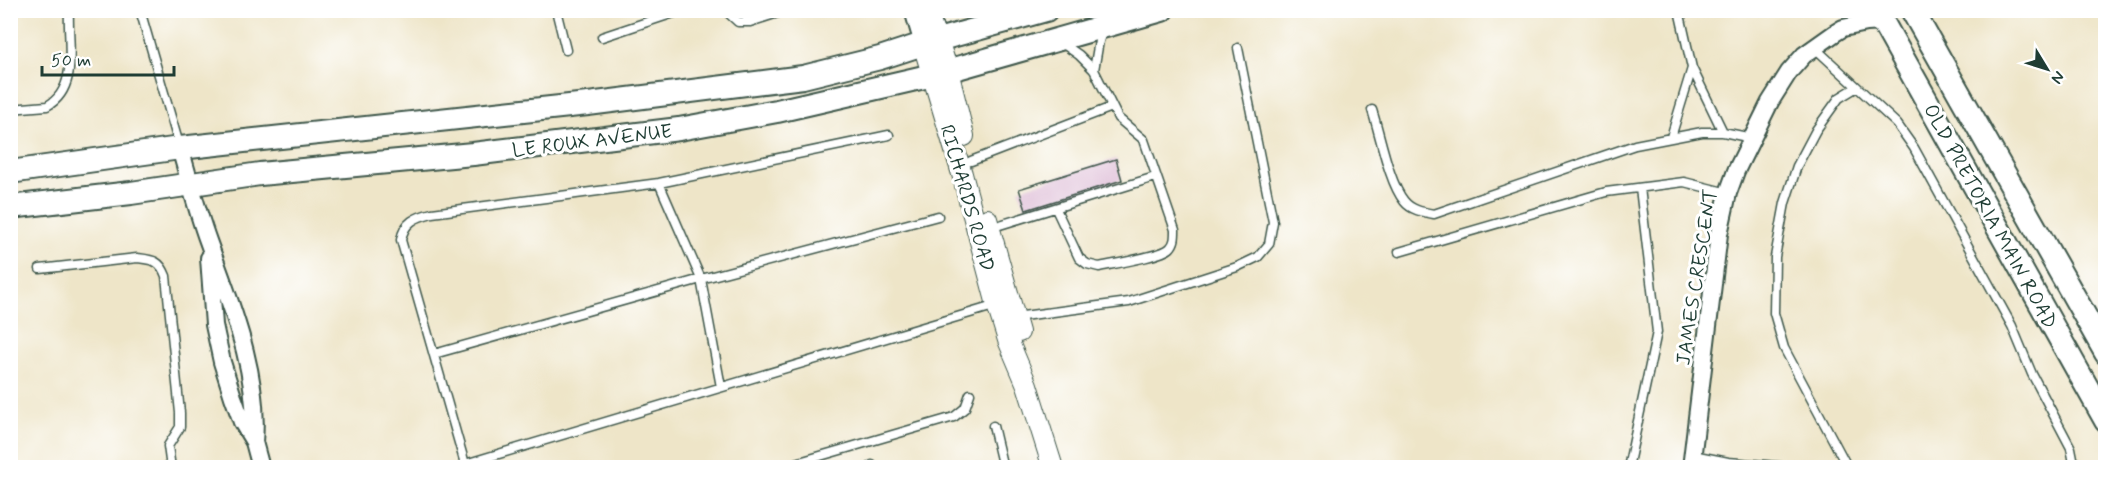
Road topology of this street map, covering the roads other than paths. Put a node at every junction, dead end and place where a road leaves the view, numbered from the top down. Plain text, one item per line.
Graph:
1 (69, 10) edge
2 (140, 10) edge
3 (556, 10) edge
4 (683, 10) edge
5 (725, 10) edge
6 (787, 10) edge
7 (913, 10) edge
8 (929, 10) edge
9 (1046, 10) edge
10 (1162, 10) edge
11 (1678, 10) edge
12 (1912, 10) edge
13 (1879, 16) edge
14 (1105, 25) junction
15 (602, 37) dead end
16 (1054, 40) junction
17 (930, 42) junction
18 (1238, 48) dead end
19 (1815, 48) junction
20 (566, 50) dead end
21 (1692, 68) junction
22 (1094, 70) junction
23 (941, 73) junction
24 (1857, 87) junction
25 (1112, 107) junction
26 (10, 109) edge
27 (1372, 110) dead end
28 (1723, 132) junction
29 (889, 135) dead end
30 (1671, 137) junction
31 (1752, 138) junction
32 (180, 148) junction
33 (971, 161) junction
34 (10, 172) edge
35 (1155, 177) junction
36 (659, 183) junction
37 (190, 185) junction
38 (1640, 188) junction
39 (1728, 193) junction
40 (10, 207) edge
41 (1056, 209) junction
42 (938, 216) dead end
43 (984, 230) junction
44 (207, 240) junction
45 (1399, 252) dead end
46 (40, 269) dead end
47 (701, 279) junction
48 (997, 305) junction
49 (1015, 317) junction
50 (2106, 353) edge
51 (434, 354) junction
52 (1027, 385) junction
53 (721, 387) junction
54 (970, 394) dead end
55 (2106, 421) edge
56 (993, 426) dead end
57 (254, 442) junction
58 (1692, 461) edge
59 (465, 466) edge
60 (171, 468) edge
61 (261, 468) edge
62 (779, 468) edge
63 (1004, 468) edge
64 (1053, 468) edge
65 (1628, 468) edge
66 (1802, 468) edge
67 (1848, 468) edge
68 (2075, 468) edge

1 - 26 lane
2 - 32 lane
3 - 20 lane
4 - 15 lane
5 - 6 lane
7 - 17 street, RICHARDS ROAD
8 - 17 street, RICHARDS ROAD
9 - 17 main road, LE ROUX AVENUE
10 - 14 main road, LE ROUX AVENUE
11 - 21 lane
12 - 50 main road, OLD PRETORIA MAIN ROAD
13 - 19 street, JAMES CRESCENT
13 - 55 main road, OLD PRETORIA MAIN ROAD
14 - 16 main road, LE ROUX AVENUE
14 - 22 lane
16 - 22 lane
16 - 23 main road, LE ROUX AVENUE
17 - 23 street, RICHARDS ROAD
17 - 32 main road, LE ROUX AVENUE
18 - 49 lane
19 - 24 lane
19 - 31 street, JAMES CRESCENT
21 - 28 lane
21 - 30 lane
22 - 25 lane
23 - 33 street, RICHARDS ROAD
23 - 37 main road, LE ROUX AVENUE
23 - 43 street, RICHARDS ROAD
24 - 67 lane
24 - 68 lane
25 - 33 lane
25 - 35 lane
27 - 30 lane
28 - 30 lane
28 - 31 lane
29 - 36 lane
31 - 39 street, JAMES CRESCENT
32 - 34 main road, LE ROUX AVENUE
32 - 37 street
33 - 43 street, RICHARDS ROAD
35 - 41 lane
35 - 41 lane
36 - 47 lane
36 - 51 lane
37 - 40 main road, LE ROUX AVENUE
37 - 44 street
38 - 39 lane
38 - 45 lane
38 - 65 lane
39 - 58 street, JAMES CRESCENT
41 - 43 lane
42 - 47 lane
43 - 48 street, RICHARDS ROAD
43 - 49 street, RICHARDS ROAD
44 - 57 street
44 - 57 street
46 - 60 lane
47 - 51 lane
47 - 53 lane
48 - 52 street, RICHARDS ROAD
48 - 53 lane
49 - 52 street, RICHARDS ROAD
51 - 59 lane
52 - 64 street, RICHARDS ROAD
53 - 59 lane
54 - 62 lane
56 - 63 lane
57 - 61 street
58 - 66 lane

